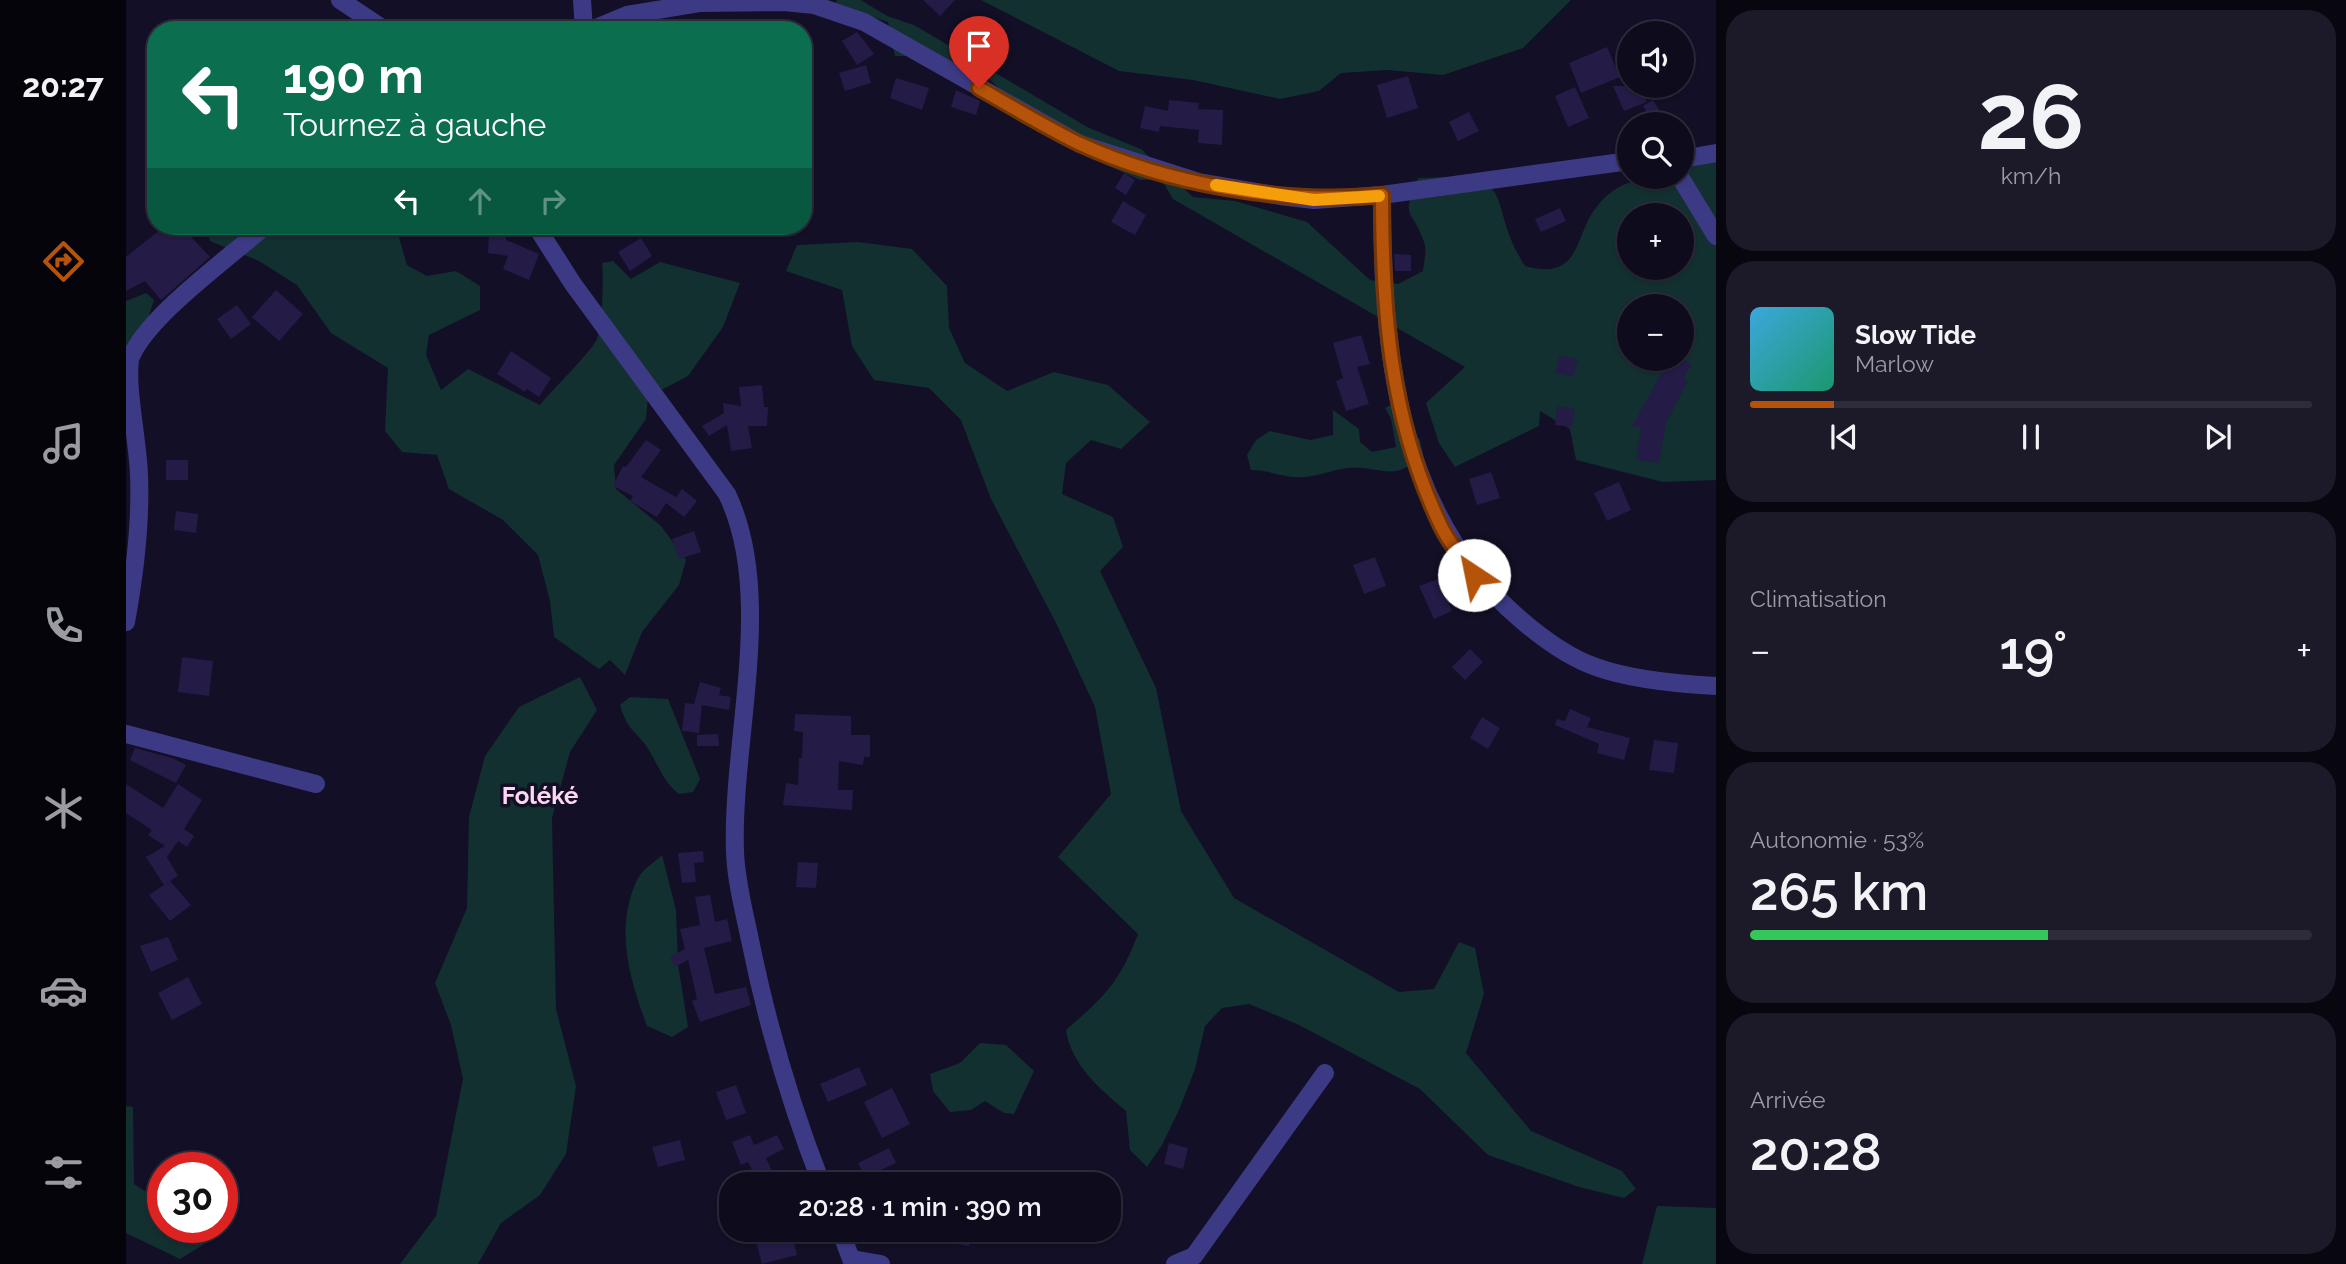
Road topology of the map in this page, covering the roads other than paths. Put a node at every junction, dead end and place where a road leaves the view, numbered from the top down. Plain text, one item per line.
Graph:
1 (340, 0) edge
2 (582, 0) edge
3 (372, 21) edge
4 (583, 21) edge
5 (613, 21) edge
6 (1716, 153) edge
7 (1694, 157) edge
8 (1617, 163) edge
9 (1687, 189) edge
10 (1382, 195) junction
11 (254, 235) edge
12 (542, 235) edge
13 (1716, 236) edge
14 (126, 622) edge
15 (1716, 686) edge
16 (126, 734) edge
17 (316, 784) dead end
18 (1325, 1073) dead end
19 (817, 1172) edge
20 (844, 1242) edge
21 (852, 1262) edge
22 (881, 1264) edge
23 (1175, 1264) edge

1 - 3 street
2 - 4 street
5 - 10 street
6 - 7 street
8 - 10 street
9 - 13 street
10 - 15 street
11 - 14 street
12 - 19 street
16 - 17 street
18 - 23 street
20 - 21 street
21 - 22 street

